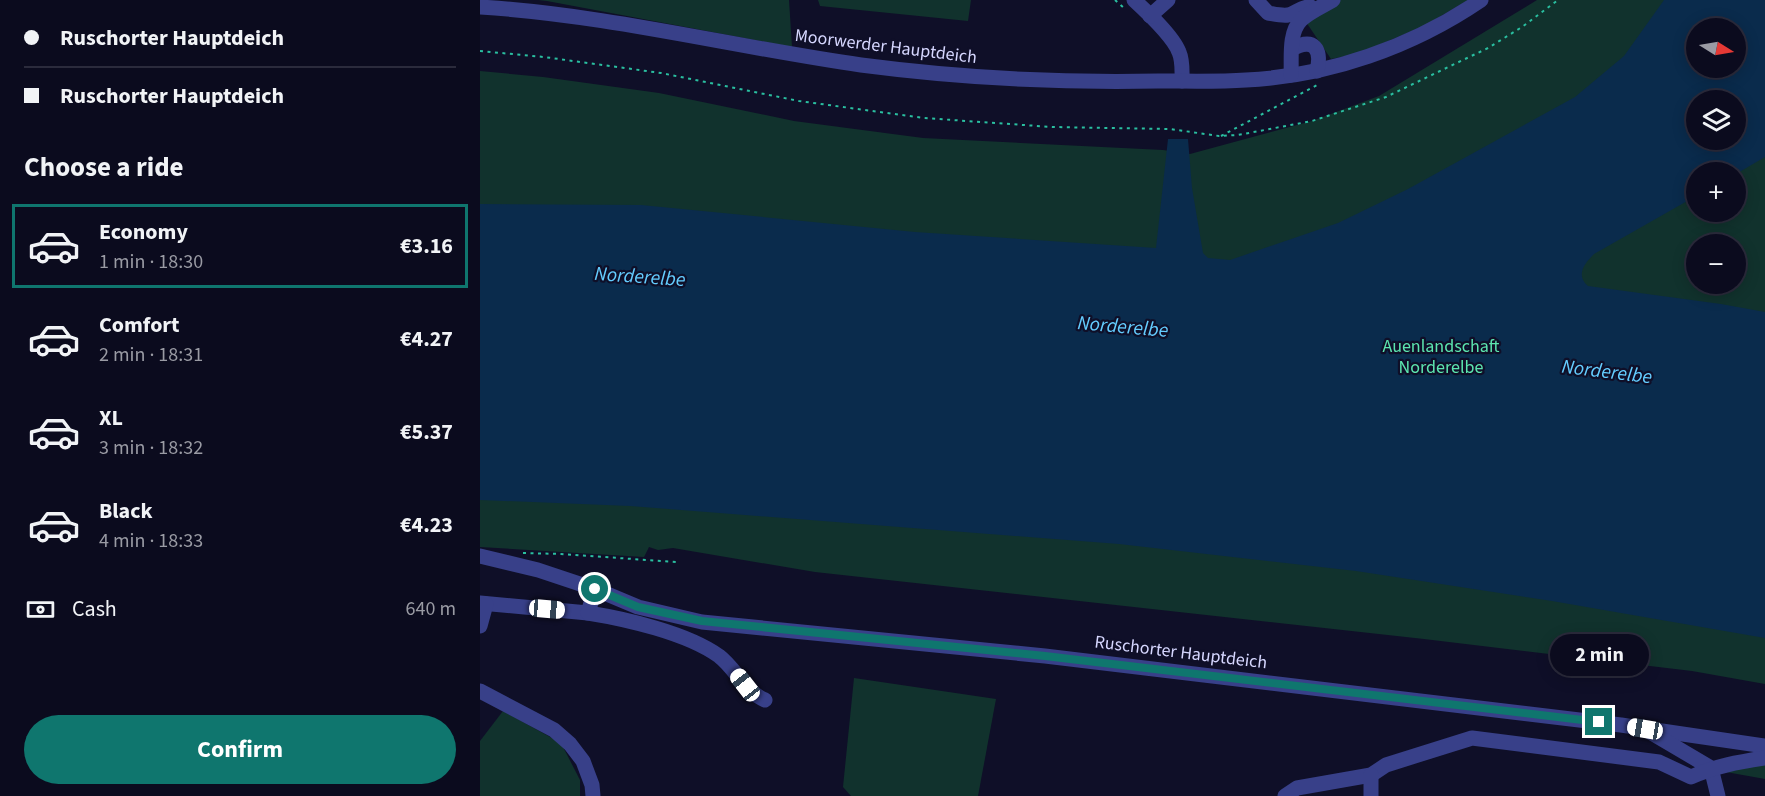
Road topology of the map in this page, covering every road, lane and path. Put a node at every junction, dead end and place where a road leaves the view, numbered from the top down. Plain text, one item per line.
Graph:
1 (1134, 0) edge
2 (1168, 0) edge
3 (1256, 0) edge
4 (1481, 0) edge
5 (1558, 0) edge
6 (1327, 4) edge
7 (480, 7) edge
8 (1150, 16) junction
9 (1292, 49) junction
10 (480, 51) edge
11 (1335, 67) junction
12 (1317, 71) junction
13 (1291, 75) junction
14 (1182, 81) junction
15 (1219, 136) junction
16 (561, 554) dead end
17 (480, 556) edge
18 (676, 562) dead end
19 (595, 589) junction
20 (483, 604) edge
21 (588, 613) junction
22 (480, 626) edge
23 (480, 692) edge
24 (765, 700) dead end
25 (1645, 729) junction
26 (1765, 746) edge
27 (1765, 758) edge
28 (1711, 768) junction
29 (1371, 775) junction
30 (593, 796) edge
31 (1285, 796) edge
32 (1371, 796) edge
33 (1718, 796) edge

1 - 8 street
2 - 8 street
3 - 6 street
4 - 11 street
5 - 15 path
6 - 9 street
7 - 14 street, Moorwerder Hauptdeich
8 - 14 street
9 - 12 street
9 - 13 street
10 - 15 path
11 - 12 street
11 - 15 path
12 - 13 street
13 - 14 street, Moorwerder Hauptdeich
16 - 18 path
17 - 19 street, Ruschorter Hauptdeich
19 - 21 street
19 - 25 street, Ruschorter Hauptdeich
20 - 21 street
20 - 22 street
21 - 24 street
23 - 30 street
25 - 26 street, Ruschorter Hauptdeich
25 - 28 street
27 - 28 street
28 - 29 street
28 - 33 street
29 - 31 street
29 - 32 street

